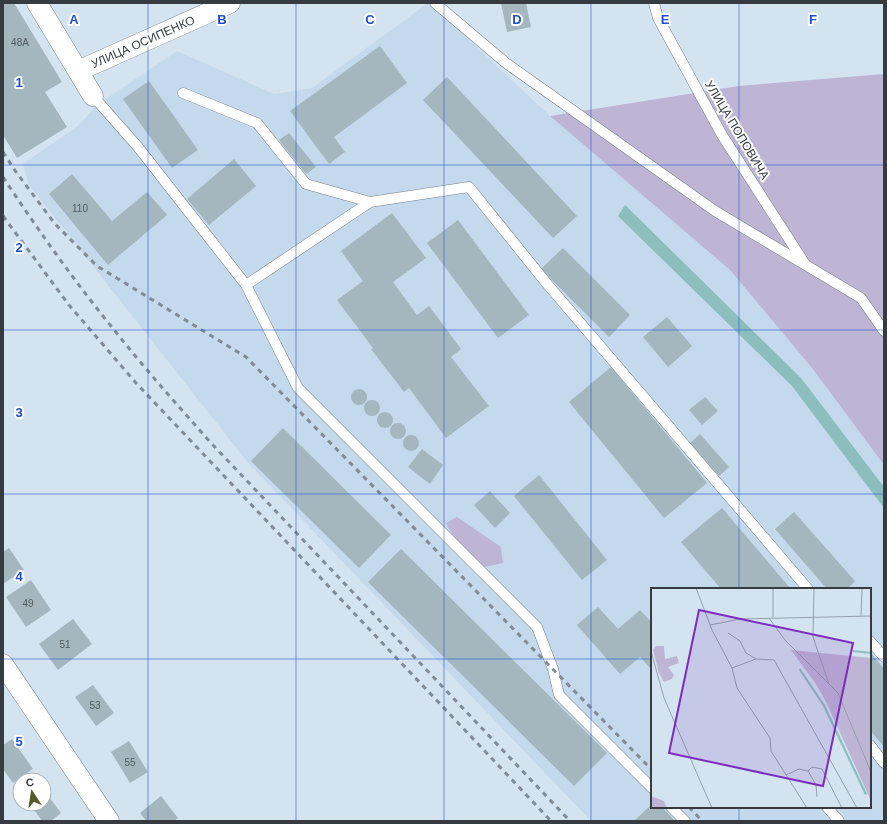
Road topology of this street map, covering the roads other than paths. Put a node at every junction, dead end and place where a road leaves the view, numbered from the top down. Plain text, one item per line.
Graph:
1 (37, 3) edge
2 (230, 3) edge
3 (435, 3) edge
4 (654, 3) edge
5 (78, 71) junction
6 (183, 93) dead end
7 (92, 96) joint
8 (370, 202) junction
9 (806, 265) junction
10 (246, 285) junction
11 (884, 331) edge
12 (807, 588) edge
13 (871, 642) edge
14 (884, 657) edge
15 (3, 664) edge
16 (871, 747) edge
17 (884, 763) edge
18 (651, 787) edge
19 (673, 808) edge
20 (828, 808) edge
21 (109, 821) edge
22 (685, 821) edge
23 (839, 821) edge

1 - 5 street
2 - 5 street, УЛИЦА ОСИПЕНКО
3 - 9 lane
4 - 9 lane, УЛИЦА ПОПОВИЧА
5 - 7 street
6 - 8 lane
7 - 10 lane
8 - 10 lane
8 - 12 lane
9 - 11 lane
10 - 18 lane
13 - 14 lane
15 - 21 street
16 - 17 lane
19 - 22 lane
20 - 23 lane

